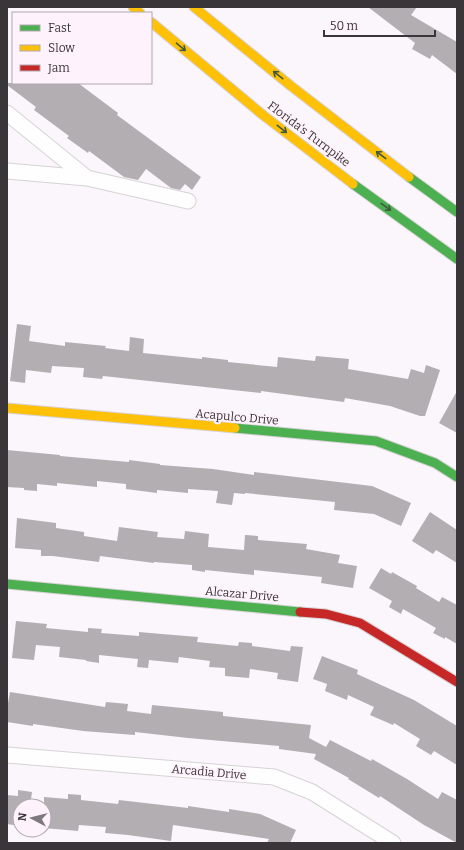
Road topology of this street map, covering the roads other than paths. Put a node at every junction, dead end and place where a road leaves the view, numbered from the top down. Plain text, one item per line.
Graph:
1 (194, 7) edge
2 (152, 23) edge
3 (7, 113) edge
4 (7, 171) edge
5 (87, 178) junction
6 (188, 201) dead end
7 (457, 212) edge
8 (457, 259) edge
9 (7, 408) edge
10 (457, 477) edge
11 (7, 584) edge
12 (457, 682) edge
13 (7, 755) edge
14 (393, 843) edge

7 -> 1 main road
2 -> 8 main road, Florida's Turnpike
3 - 5 street
4 - 5 street
5 - 6 street
9 - 10 main road, Acapulco Drive
11 - 12 main road, Alcazar Drive
13 - 14 street, Arcadia Drive

